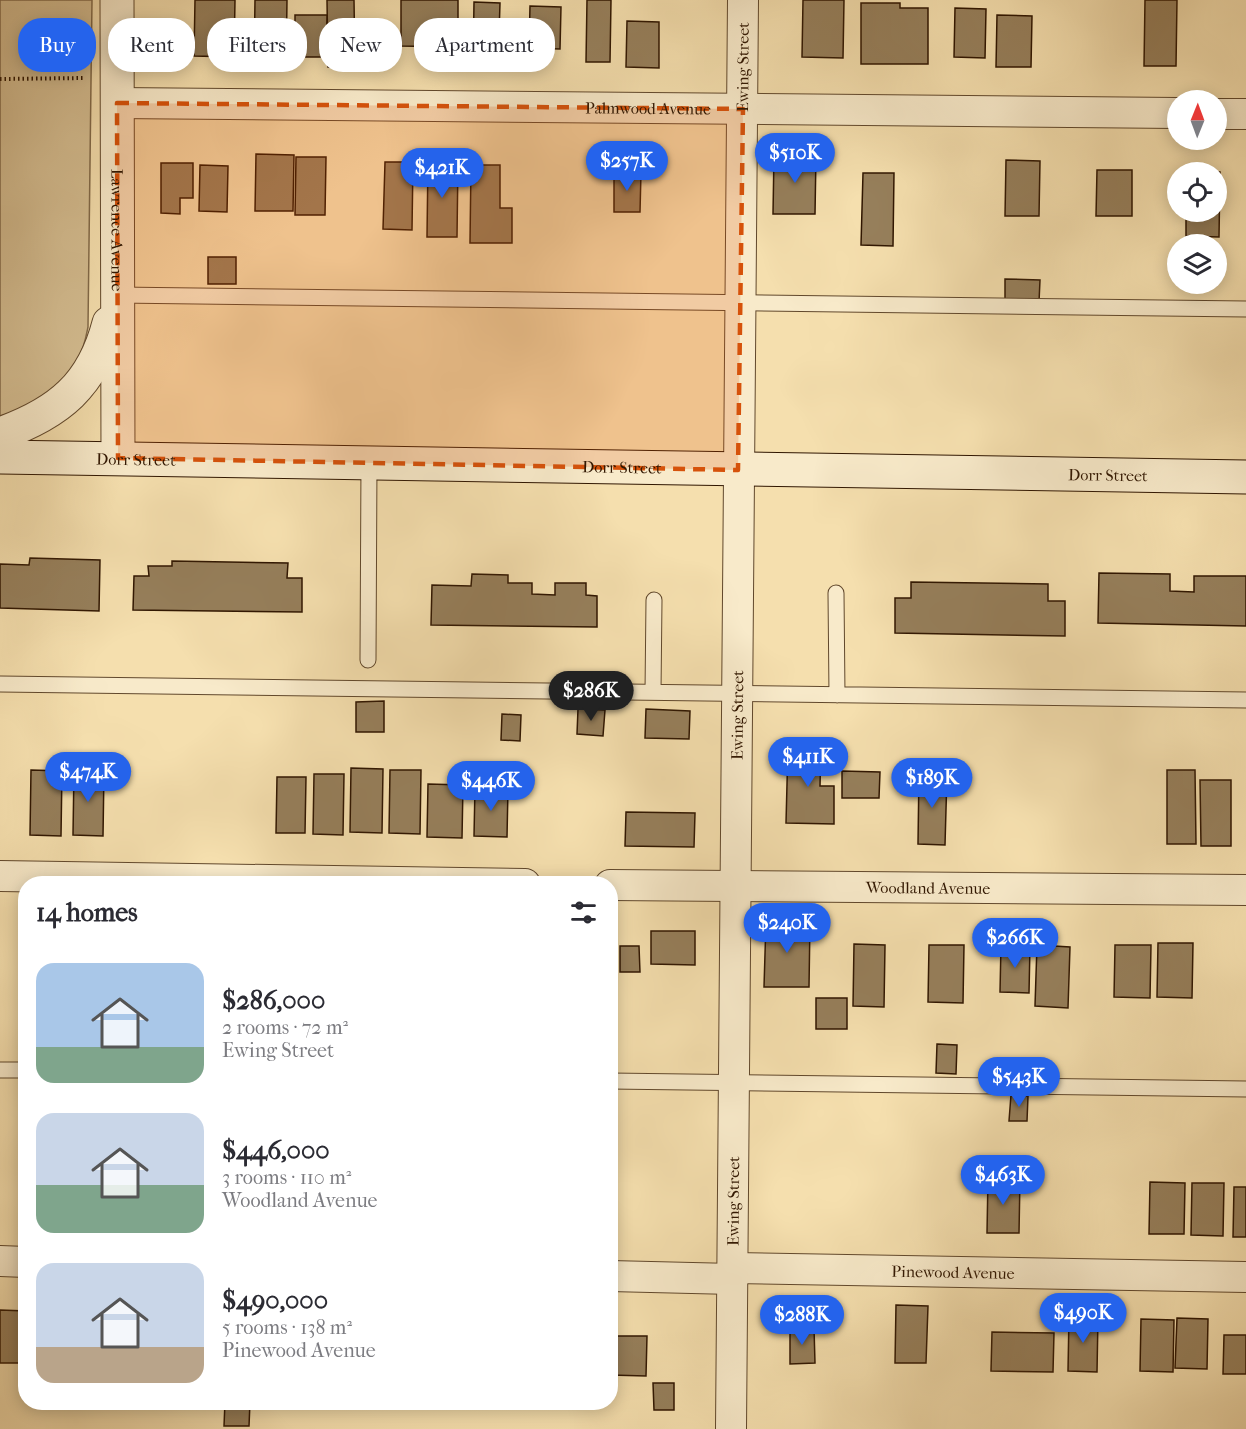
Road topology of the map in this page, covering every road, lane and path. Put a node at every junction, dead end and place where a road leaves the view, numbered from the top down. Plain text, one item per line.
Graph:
1 (117, 0) edge
2 (743, 0) edge
3 (85, 78) dead end
4 (0, 79) edge
5 (117, 103) junction
6 (743, 109) junction
7 (1167, 113) edge
8 (1227, 114) edge
9 (1246, 114) edge
10 (117, 295) junction
11 (741, 304) junction
12 (1246, 309) edge
13 (0, 434) edge
14 (0, 457) edge
15 (118, 458) junction
16 (369, 463) junction
17 (738, 470) junction
18 (1246, 477) edge
19 (836, 593) dead end
20 (654, 600) dead end
21 (368, 660) dead end
22 (0, 684) edge
23 (653, 692) junction
24 (737, 693) junction
25 (837, 695) junction
26 (1246, 700) edge
27 (0, 876) edge
28 (18, 877) edge
29 (618, 885) edge
30 (735, 886) junction
31 (1246, 890) edge
32 (0, 1070) edge
33 (18, 1070) edge
34 (618, 1081) edge
35 (734, 1083) junction
36 (1246, 1089) edge
37 (0, 1262) edge
38 (18, 1262) edge
39 (733, 1273) junction
40 (618, 1276) edge
41 (1246, 1276) edge
42 (731, 1429) edge

1 - 5 main road, Lawrence Avenue
2 - 6 street, Ewing Street
3 - 4 path
5 - 6 street, Palmwood Avenue
5 - 10 main road, Lawrence Avenue
6 - 7 street, Palmwood Avenue
6 - 11 street, Ewing Street
8 - 9 street
10 - 11 lane
10 - 13 main road
10 - 15 main road, Lawrence Avenue
11 - 12 lane
11 - 17 street, Ewing Street
14 - 15 main road, Dorr Street
15 - 16 main road, Dorr Street
16 - 17 main road, Dorr Street
16 - 21 lane
17 - 18 main road, Dorr Street
17 - 24 street, Ewing Street
19 - 25 lane
20 - 23 lane
22 - 23 lane
23 - 24 lane
24 - 25 lane
24 - 30 street, Ewing Street
25 - 26 lane
27 - 28 street
29 - 30 street, Woodland Avenue
30 - 31 street, Woodland Avenue
30 - 35 street, Ewing Street
32 - 33 lane
34 - 35 lane
35 - 36 lane
35 - 39 street, Ewing Street
37 - 38 street
39 - 40 street, Pinewood Avenue
39 - 41 street, Pinewood Avenue
39 - 42 street, Ewing Street

